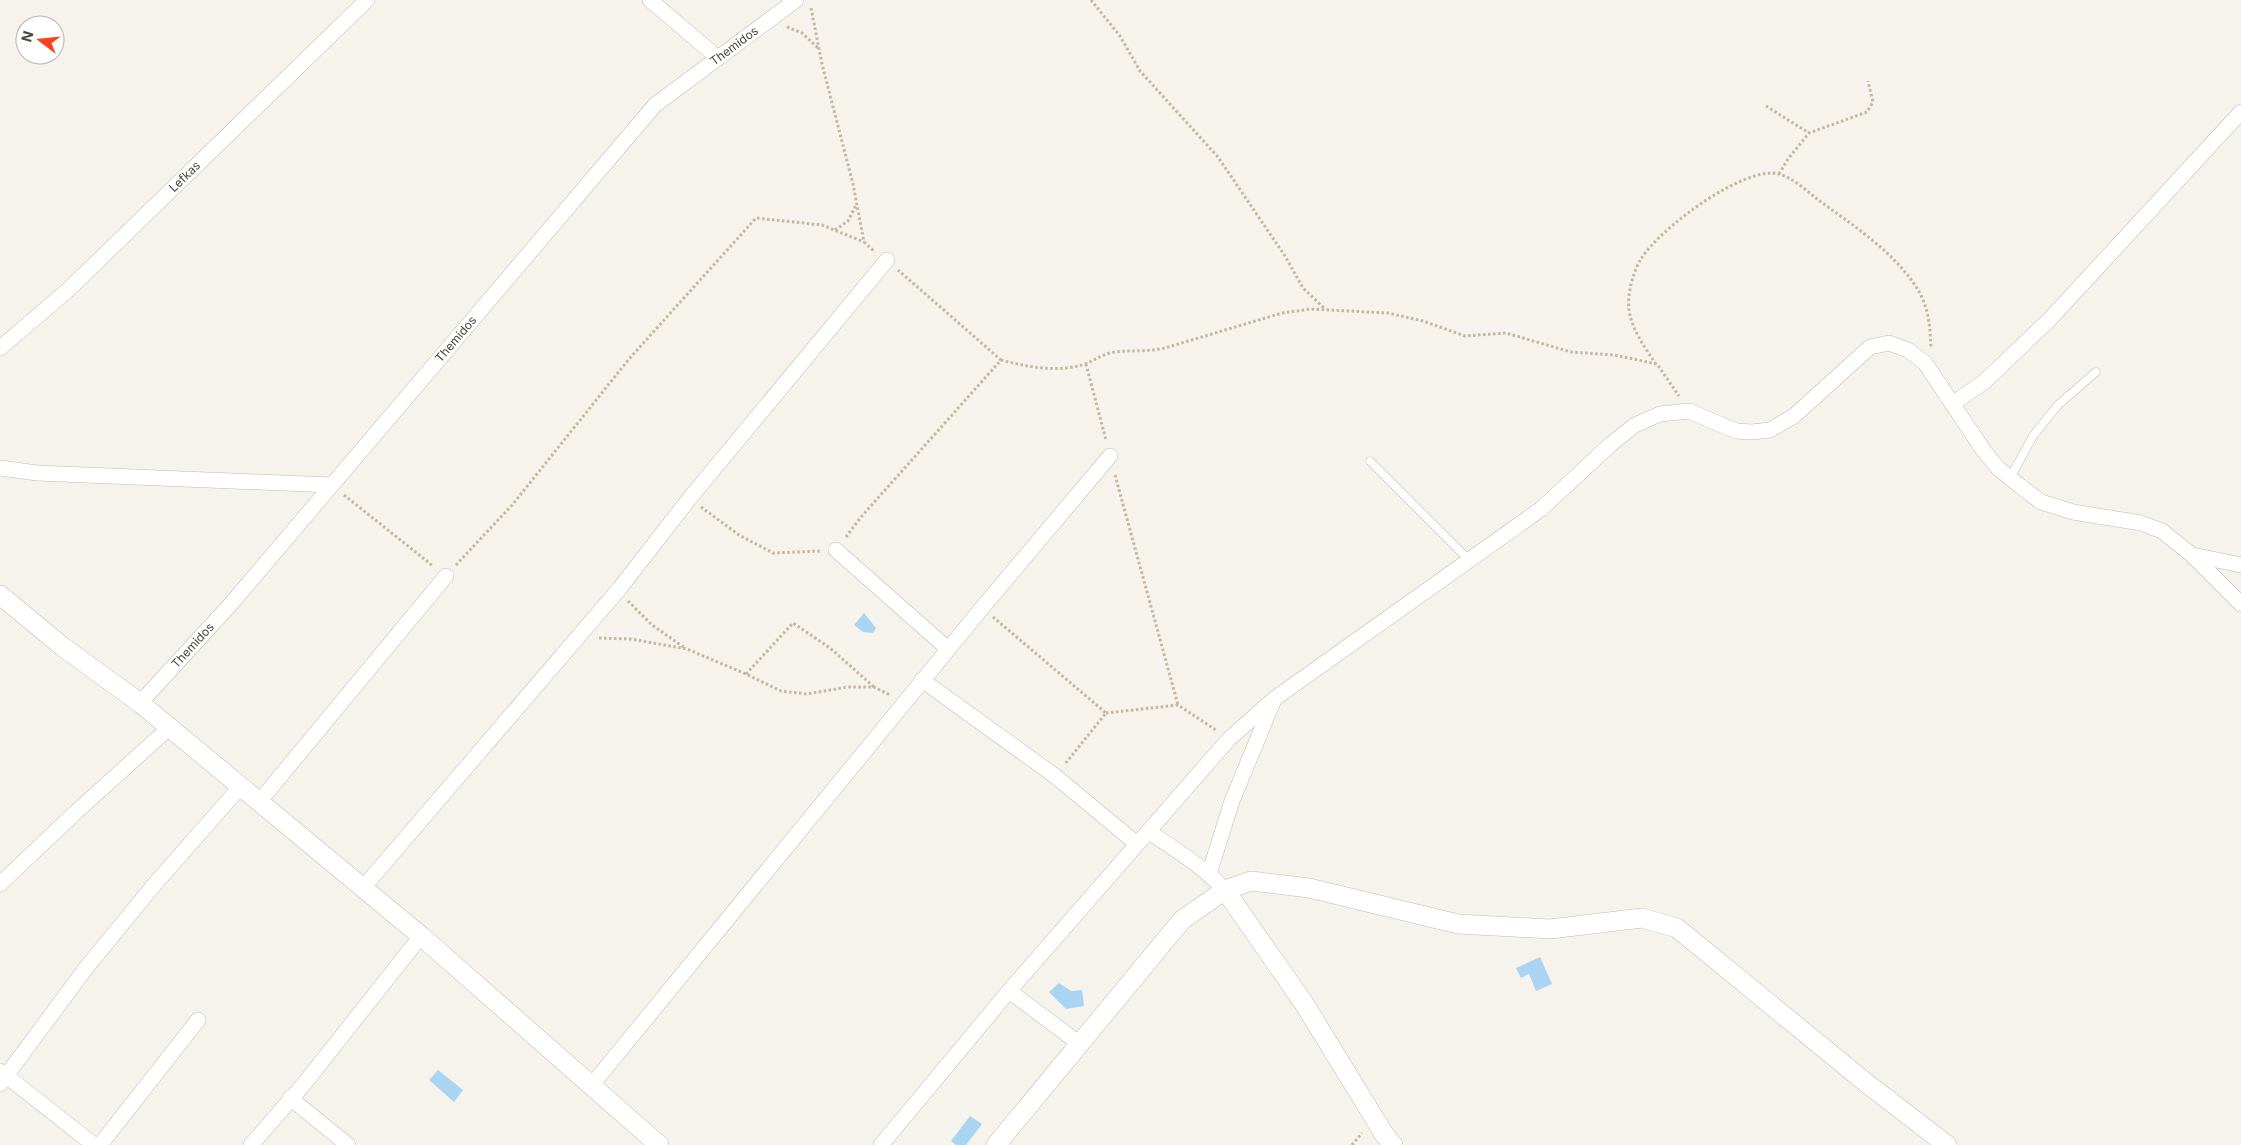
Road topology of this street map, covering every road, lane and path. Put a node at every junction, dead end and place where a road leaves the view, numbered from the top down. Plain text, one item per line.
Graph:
1 (367, 0) edge
2 (650, 0) edge
3 (796, 0) edge
4 (810, 0) edge
5 (1091, 0) edge
6 (760, 26) junction
7 (818, 49) junction
8 (718, 58) junction
9 (1868, 81) dead end
10 (1766, 106) dead end
11 (2241, 112) edge
12 (1809, 133) junction
13 (1779, 174) junction
14 (857, 204) junction
15 (835, 230) junction
16 (864, 242) junction
17 (887, 260) junction
18 (1326, 310) junction
19 (0, 348) edge
20 (1000, 360) junction
21 (1086, 364) junction
22 (1656, 364) junction
23 (2096, 372) dead end
24 (1933, 375) junction
25 (1952, 404) junction
26 (1688, 411) junction
27 (1110, 456) junction
28 (1370, 461) dead end
29 (0, 468) edge
30 (2010, 478) junction
31 (331, 486) junction
32 (689, 498) junction
33 (836, 550) junction
34 (2192, 554) junction
35 (1470, 560) junction
36 (2241, 565) edge
37 (446, 576) junction
38 (620, 588) junction
39 (0, 595) edge
40 (2241, 604) edge
41 (982, 608) junction
42 (578, 638) junction
43 (948, 648) junction
44 (687, 649) junction
45 (746, 674) junction
46 (922, 680) junction
47 (874, 687) junction
48 (1274, 699) junction
49 (906, 702) junction
50 (140, 703) junction
51 (1178, 705) junction
52 (1106, 713) junction
53 (169, 728) junction
54 (1229, 739) junction
55 (1055, 776) junction
56 (241, 786) junction
57 (259, 802) junction
58 (1149, 832) junction
59 (1138, 844) junction
60 (1209, 874) junction
61 (0, 884) edge
62 (362, 889) junction
63 (1225, 890) junction
64 (421, 936) junction
65 (1009, 991) junction
66 (198, 1020) dead end
67 (1080, 1044) junction
68 (2, 1077) edge
69 (591, 1086) junction
70 (290, 1098) junction
71 (94, 1145) edge
72 (100, 1145) edge
73 (251, 1145) edge
74 (348, 1145) edge
75 (659, 1145) edge
76 (882, 1145) edge
77 (996, 1145) edge
78 (1393, 1145) edge
79 (1947, 1145) edge

1 - 19 street, Lefkas
2 - 8 street
3 - 6 street, Themidos
4 - 7 path
5 - 18 path
6 - 7 path
6 - 8 street, Themidos
7 - 14 path
8 - 31 street, Themidos
9 - 12 path
10 - 12 path
11 - 25 street
12 - 13 path
13 - 22 path
13 - 24 path
14 - 15 path
14 - 16 path
15 - 16 path
15 - 37 path
16 - 17 path
17 - 20 path
17 - 32 street
18 - 21 path
18 - 22 path
20 - 21 path
20 - 33 path
21 - 27 path
22 - 26 path
23 - 30 lane
24 - 25 street
24 - 26 street
25 - 30 street
26 - 35 street
27 - 41 street
27 - 51 path
28 - 35 lane
29 - 31 street
30 - 34 street
31 - 37 path
31 - 50 street, Themidos
32 - 33 path
32 - 38 street
33 - 43 street
34 - 36 street
34 - 40 street
35 - 48 street
37 - 57 street
38 - 42 street
38 - 44 path
39 - 50 street
41 - 43 street
41 - 52 path
42 - 44 path
42 - 62 street
43 - 46 street
44 - 45 path
45 - 47 path
45 - 47 path
46 - 49 street
46 - 55 street
47 - 49 path
48 - 54 street
48 - 60 street
49 - 69 street
50 - 53 street
51 - 52 path
51 - 54 path
52 - 55 path
53 - 56 street
53 - 61 street
54 - 58 street
55 - 59 street
56 - 57 street
56 - 68 street
57 - 62 street
58 - 59 street
58 - 60 street
59 - 65 street
60 - 63 street
62 - 64 street
63 - 67 street
63 - 78 street
63 - 79 street
64 - 69 street
64 - 70 street
65 - 67 street
65 - 76 street
66 - 72 street
67 - 77 street
68 - 71 street
69 - 75 street
70 - 73 street
70 - 74 street

